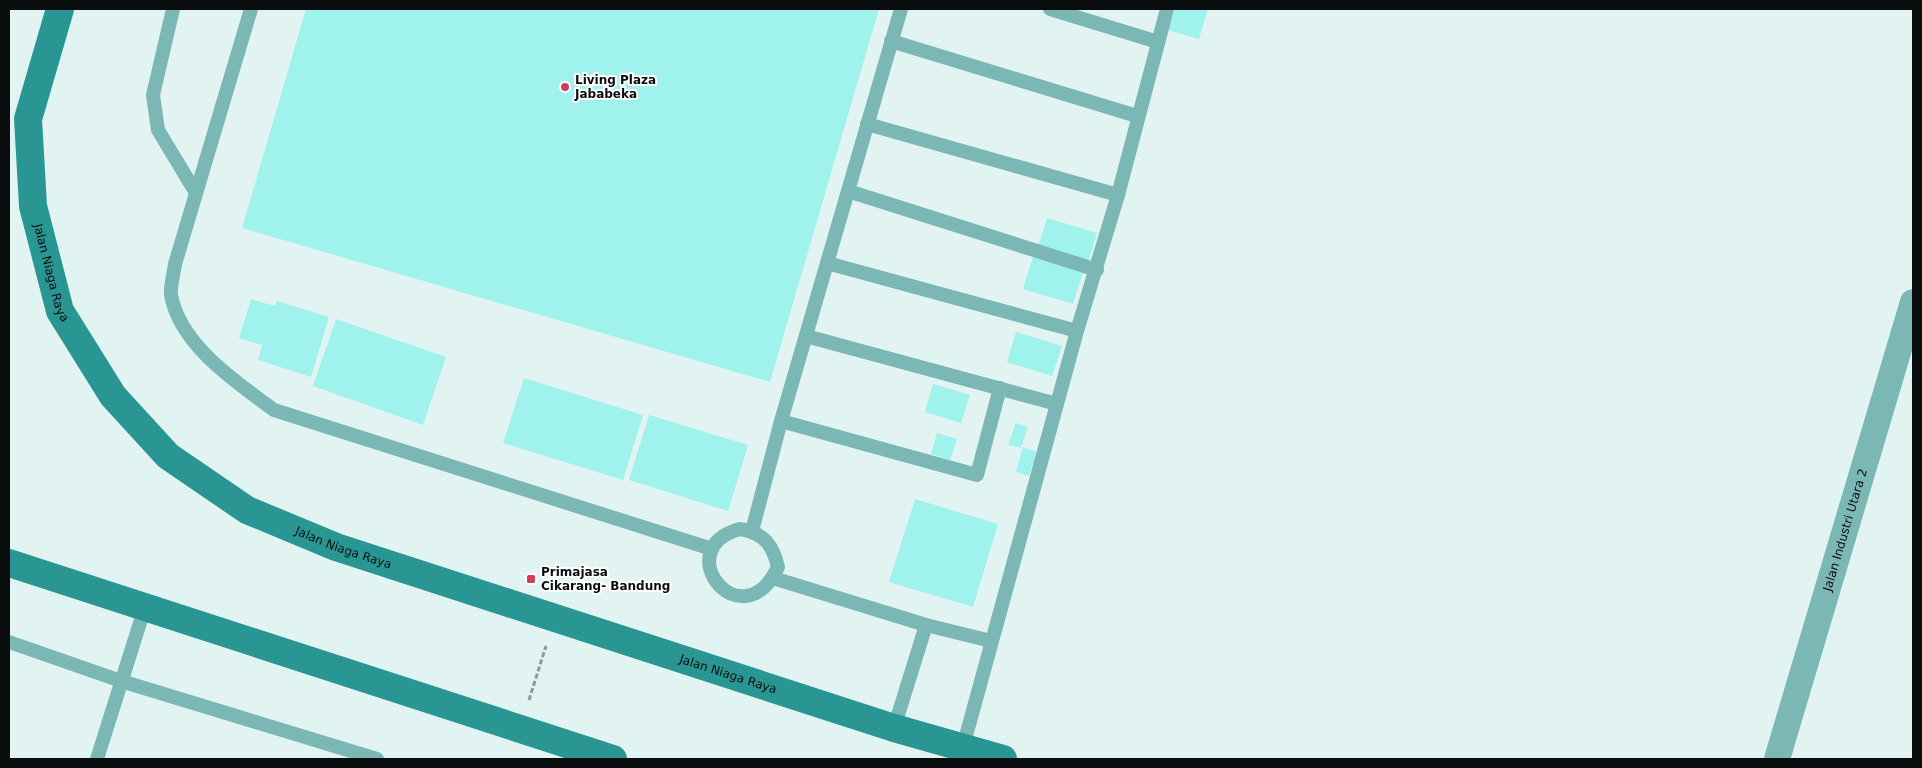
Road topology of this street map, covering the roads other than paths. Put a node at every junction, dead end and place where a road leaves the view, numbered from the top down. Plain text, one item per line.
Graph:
1 (60, 9) edge
2 (173, 9) edge
3 (251, 9) edge
4 (901, 9) edge
5 (1050, 9) edge
6 (1167, 9) edge
7 (891, 41) junction
8 (1158, 42) junction
9 (1138, 116) junction
10 (867, 124) junction
11 (848, 191) junction
12 (196, 193) junction
13 (1118, 195) junction
14 (827, 263) junction
15 (1097, 270) junction
16 (1913, 302) edge
17 (1077, 332) junction
18 (806, 336) junction
19 (1000, 388) junction
20 (1057, 404) junction
21 (781, 421) junction
22 (752, 531) junction
23 (712, 549) junction
24 (9, 563) edge
25 (773, 578) junction
26 (145, 607) junction
27 (926, 625) junction
28 (991, 641) junction
29 (9, 642) edge
30 (121, 681) junction
31 (894, 728) junction
32 (962, 746) junction
33 (98, 759) edge
34 (377, 759) edge
35 (613, 759) edge
36 (1003, 759) edge
37 (1777, 759) edge

1 - 31 main road, Jalan Niaga Raya
2 - 12 lane
3 - 12 lane
4 - 7 lane
5 - 8 lane
6 - 8 lane
7 - 9 lane
7 - 10 lane
8 - 9 lane
9 - 13 lane
10 - 11 lane
10 - 13 lane
11 - 14 lane
11 - 15 lane
12 - 23 lane
13 - 15 lane
14 - 17 lane
14 - 18 lane
15 - 17 lane
16 - 37 street, Jalan Industri Utara 2
17 - 20 lane
18 - 19 lane
18 - 21 lane
19 - 20 lane
19 - 21 lane
20 - 28 lane
21 - 22 lane
22 - 23 lane
22 - 25 lane
23 - 25 lane
24 - 26 main road
25 - 27 lane
26 - 30 lane
26 - 35 main road
27 - 28 lane
27 - 31 lane
28 - 32 lane
29 - 30 lane
30 - 33 lane
30 - 34 lane
31 - 32 main road, Jalan Niaga Raya
32 - 36 main road, Jalan Niaga Raya

